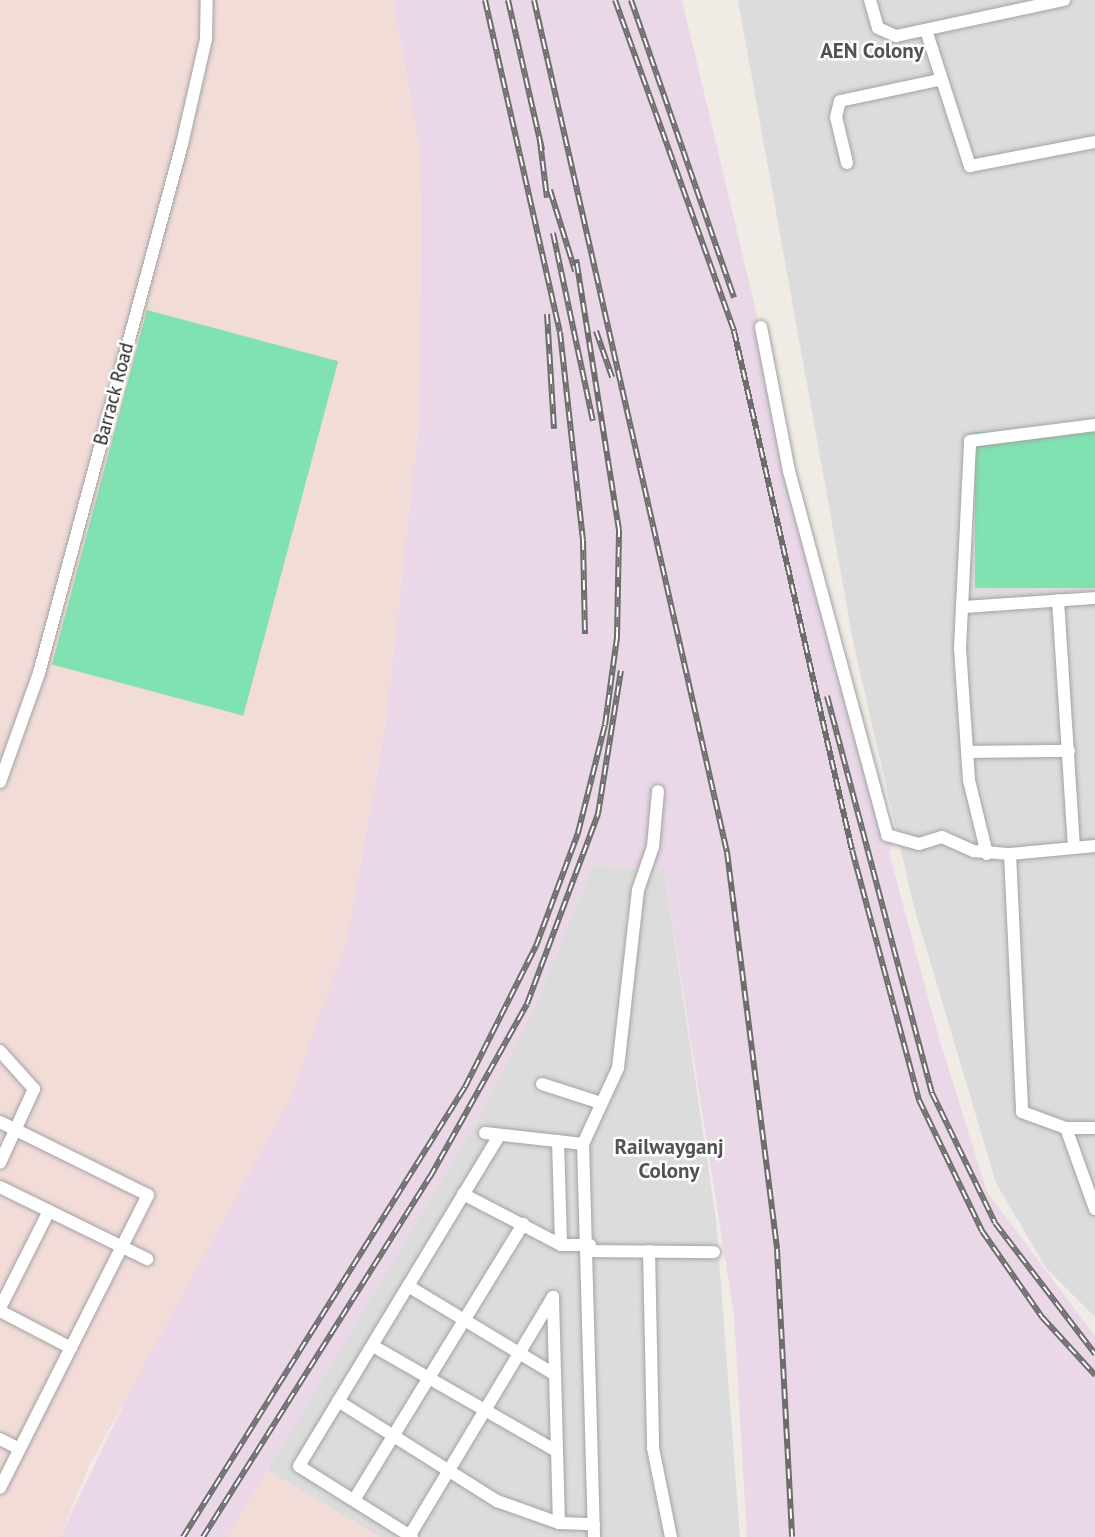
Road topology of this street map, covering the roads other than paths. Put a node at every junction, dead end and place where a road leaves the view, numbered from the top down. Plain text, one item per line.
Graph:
1 (207, 0) edge
2 (870, 0) edge
3 (1064, 0) edge
4 (926, 30) junction
5 (939, 80) junction
6 (1095, 142) edge
7 (847, 163) dead end
8 (761, 327) dead end
9 (1095, 425) edge
10 (1095, 598) edge
11 (1058, 600) junction
12 (963, 607) junction
13 (1069, 751) junction
14 (967, 752) junction
15 (0, 782) edge
16 (658, 792) dead end
17 (1095, 846) edge
18 (1074, 847) junction
19 (987, 853) junction
20 (1010, 854) junction
21 (0, 1051) edge
22 (542, 1084) dead end
23 (601, 1103) junction
24 (0, 1122) edge
25 (1066, 1128) junction
26 (1095, 1128) edge
27 (14, 1129) junction
28 (558, 1141) junction
29 (583, 1144) junction
30 (0, 1163) edge
31 (0, 1187) edge
32 (463, 1194) junction
33 (1095, 1209) edge
34 (49, 1211) junction
35 (523, 1224) junction
36 (561, 1245) junction
37 (121, 1248) junction
38 (590, 1248) junction
39 (649, 1251) junction
40 (714, 1252) dead end
41 (147, 1259) dead end
42 (408, 1286) junction
43 (0, 1310) edge
44 (463, 1321) junction
45 (373, 1346) junction
46 (71, 1348) junction
47 (515, 1352) junction
48 (554, 1374) junction
49 (426, 1376) junction
50 (338, 1401) junction
51 (481, 1409) junction
52 (390, 1434) junction
53 (0, 1439) edge
54 (20, 1449) junction
55 (556, 1451) junction
56 (448, 1467) junction
57 (0, 1488) edge
58 (354, 1500) junction
59 (559, 1523) junction
60 (594, 1530) edge
61 (411, 1536) edge
62 (671, 1537) edge

1 - 15 street, Barrack Road
2 - 4 street
3 - 4 street
4 - 5 street
5 - 6 street
5 - 7 street
8 - 19 street
9 - 12 street
10 - 11 street
11 - 12 street
11 - 13 street
12 - 14 street
13 - 14 street
13 - 18 street
14 - 19 street
16 - 23 street
17 - 18 street
18 - 20 street
19 - 20 street
20 - 25 street
21 - 27 street
22 - 23 street
23 - 29 street
24 - 27 street
25 - 26 street
25 - 33 street
27 - 30 street
27 - 37 street
28 - 29 street
28 - 32 street
28 - 36 street
29 - 38 street
31 - 34 street
32 - 35 street
32 - 42 street
34 - 37 street
34 - 43 street
35 - 36 street
35 - 44 street
36 - 38 street
37 - 41 street
37 - 46 street
38 - 39 street
38 - 60 street
39 - 40 street
39 - 62 street
42 - 44 street
42 - 45 street
43 - 46 street
44 - 47 street
44 - 49 street
45 - 49 street
45 - 50 street
46 - 54 street
47 - 48 street
47 - 48 street
47 - 51 street
48 - 55 street
49 - 51 street
49 - 52 street
50 - 52 street
50 - 58 street
51 - 55 street
51 - 56 street
52 - 56 street
52 - 58 street
53 - 54 street
54 - 57 street
55 - 59 street
56 - 59 street
56 - 61 street
58 - 61 street
59 - 60 street

